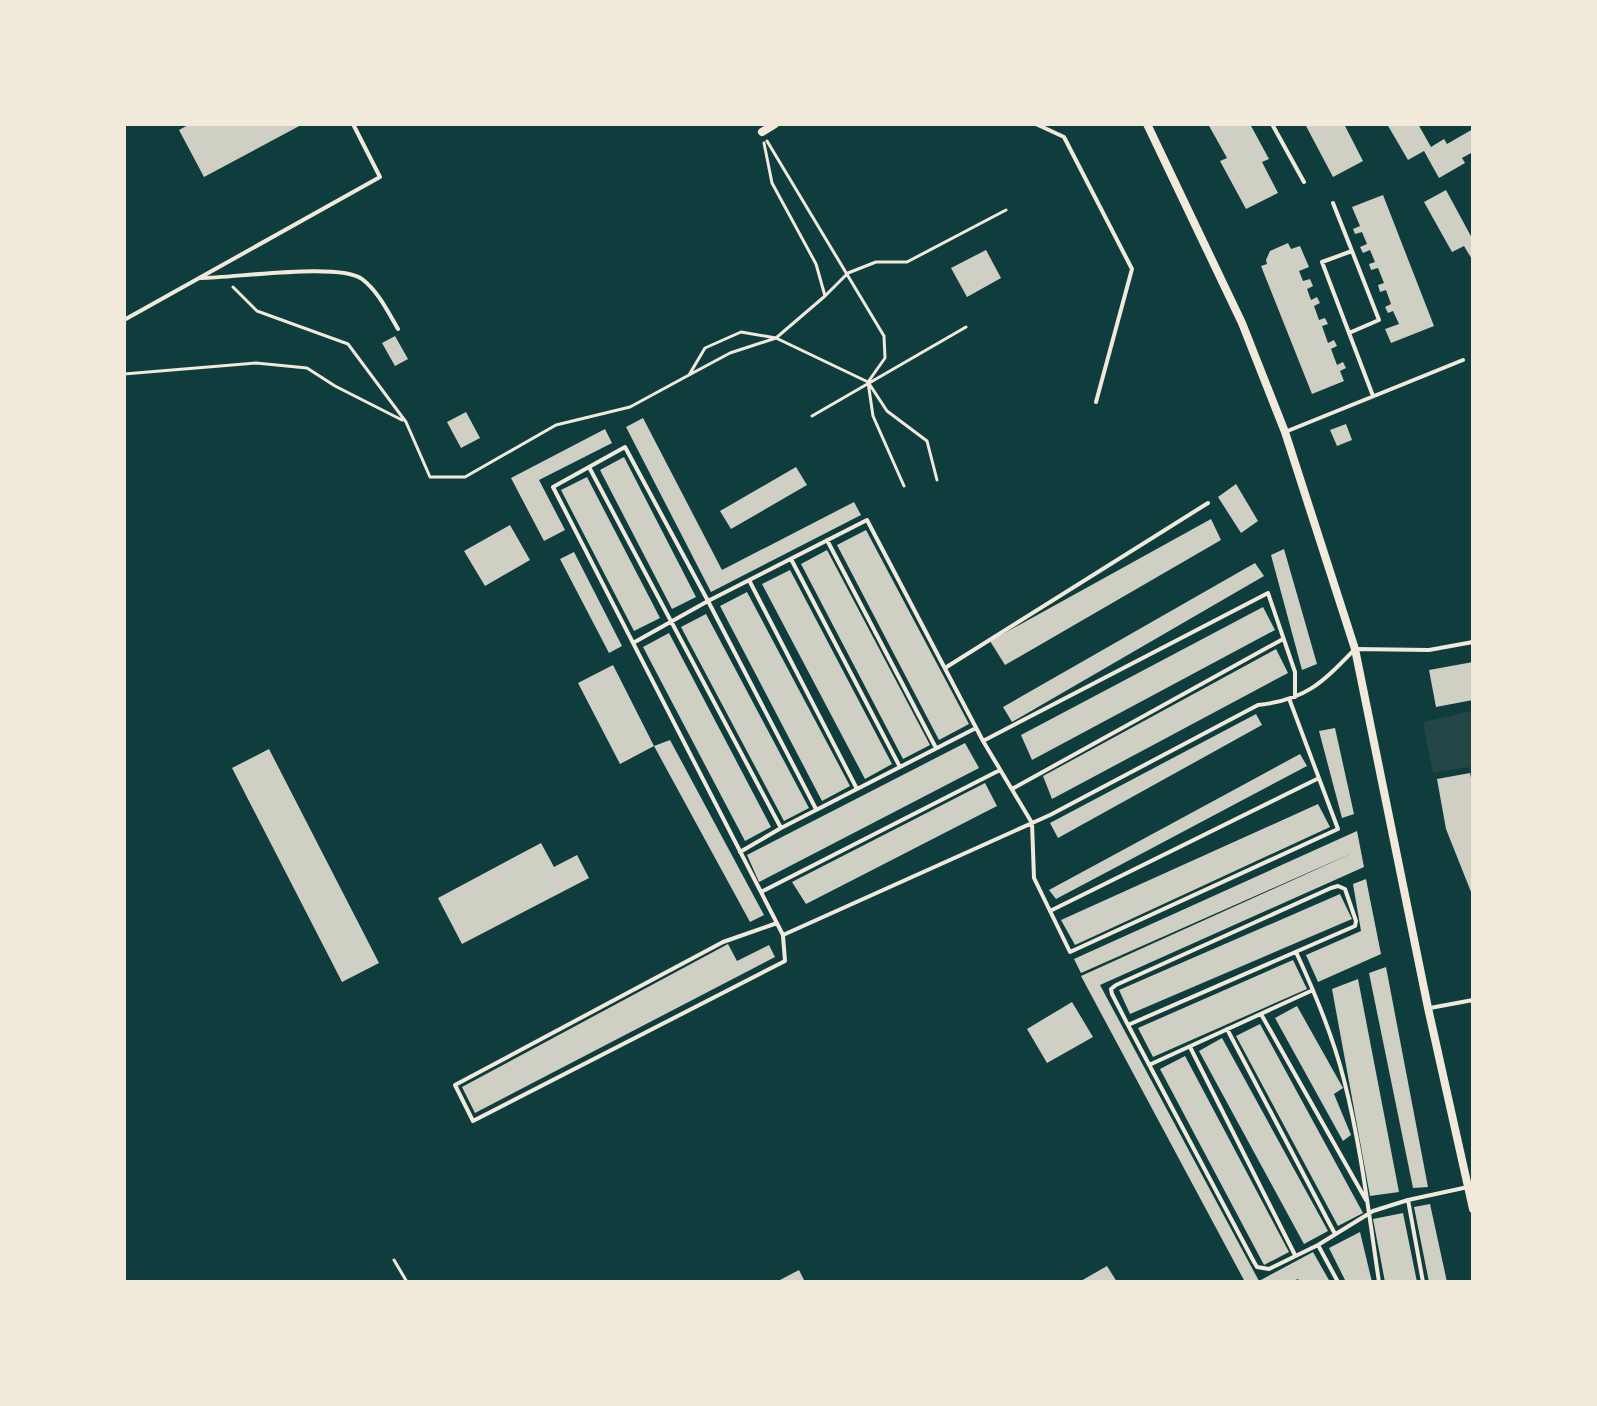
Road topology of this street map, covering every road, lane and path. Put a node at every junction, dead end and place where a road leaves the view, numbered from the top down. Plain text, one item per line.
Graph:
1 (353, 124) edge
2 (775, 124) edge
3 (1036, 124) edge
4 (1147, 124) edge
5 (1272, 124) edge
6 (762, 132) junction
7 (1304, 182) dead end
8 (1333, 203) dead end
9 (1006, 210) dead end
10 (1352, 251) junction
11 (848, 273) junction
12 (199, 278) junction
13 (224, 278) junction
14 (825, 296) junction
15 (124, 320) edge
16 (966, 327) dead end
17 (398, 329) dead end
18 (1349, 333) junction
19 (776, 338) junction
20 (1463, 360) dead end
21 (124, 374) edge
22 (689, 375) junction
23 (868, 382) junction
24 (1373, 396) junction
25 (1096, 402) dead end
26 (812, 416) dead end
27 (406, 422) junction
28 (1285, 432) junction
29 (589, 467) junction
30 (937, 480) dead end
31 (904, 486) dead end
32 (1208, 503) dead end
33 (827, 540) junction
34 (791, 559) junction
35 (749, 580) junction
36 (708, 601) junction
37 (672, 621) junction
38 (1283, 639) junction
39 (1473, 642) edge
40 (633, 643) junction
41 (1355, 649) junction
42 (945, 668) junction
43 (1292, 698) junction
44 (976, 728) junction
45 (983, 741) junction
46 (936, 748) junction
47 (900, 767) junction
48 (1000, 770) junction
49 (1319, 778) junction
50 (857, 789) junction
51 (1012, 789) junction
52 (816, 809) junction
53 (1032, 823) junction
54 (781, 828) junction
55 (740, 852) junction
56 (761, 892) junction
57 (1050, 911) junction
58 (777, 923) junction
59 (783, 935) junction
60 (1296, 952) junction
61 (1313, 990) junction
62 (1473, 1000) edge
63 (1428, 1008) junction
64 (1261, 1014) junction
65 (1128, 1025) junction
66 (1227, 1029) junction
67 (1190, 1047) junction
68 (1149, 1065) junction
69 (1468, 1187) junction
70 (1408, 1200) junction
71 (1367, 1203) junction
72 (1473, 1209) edge
73 (1369, 1213) junction
74 (1335, 1234) junction
75 (1318, 1245) junction
76 (1295, 1256) junction
77 (394, 1260) dead end
78 (407, 1282) edge
79 (1338, 1282) edge
80 (1379, 1282) edge
81 (1423, 1282) edge

1 - 12 lane
2 - 6 street
3 - 25 lane
4 - 28 street
5 - 7 lane
6 - 11 path
6 - 14 path
8 - 10 lane
9 - 11 path
10 - 18 lane
10 - 18 lane
11 - 14 path
11 - 23 path
12 - 13 lane
12 - 15 lane
13 - 17 lane
13 - 27 path
14 - 19 path
16 - 23 path
18 - 24 lane
19 - 22 path
19 - 22 path
19 - 23 path
20 - 24 lane
21 - 27 path
22 - 27 path
23 - 26 path
23 - 30 path
23 - 31 path
24 - 28 lane
28 - 41 street
29 - 36 lane
29 - 37 lane
29 - 40 lane
32 - 42 lane
33 - 34 lane
33 - 42 lane
33 - 46 lane
34 - 35 lane
34 - 47 lane
35 - 36 lane
35 - 50 lane
36 - 37 lane
36 - 52 lane
37 - 40 lane
37 - 54 lane
38 - 43 lane
38 - 45 lane
38 - 51 lane
39 - 41 lane
40 - 55 lane
41 - 43 lane
41 - 63 street
42 - 44 lane
43 - 49 lane
43 - 53 lane
44 - 45 lane
44 - 46 lane
45 - 48 lane
46 - 47 lane
47 - 50 lane
48 - 51 lane
48 - 56 lane
49 - 57 lane
49 - 57 lane
50 - 52 lane
51 - 53 lane
52 - 54 lane
53 - 57 lane
53 - 59 lane
54 - 55 lane
55 - 56 lane
56 - 58 lane
58 - 59 lane
58 - 59 lane
60 - 61 lane
60 - 65 lane
60 - 65 lane
61 - 64 lane
61 - 71 lane
62 - 63 lane
63 - 69 street
64 - 66 lane
64 - 71 lane
65 - 68 lane
66 - 67 lane
66 - 74 lane
67 - 68 lane
67 - 76 lane
68 - 76 lane
69 - 70 lane
69 - 72 street
70 - 73 lane
70 - 81 lane
71 - 73 lane
73 - 74 lane
73 - 80 lane
74 - 75 lane
75 - 76 lane
75 - 79 lane
77 - 78 path

